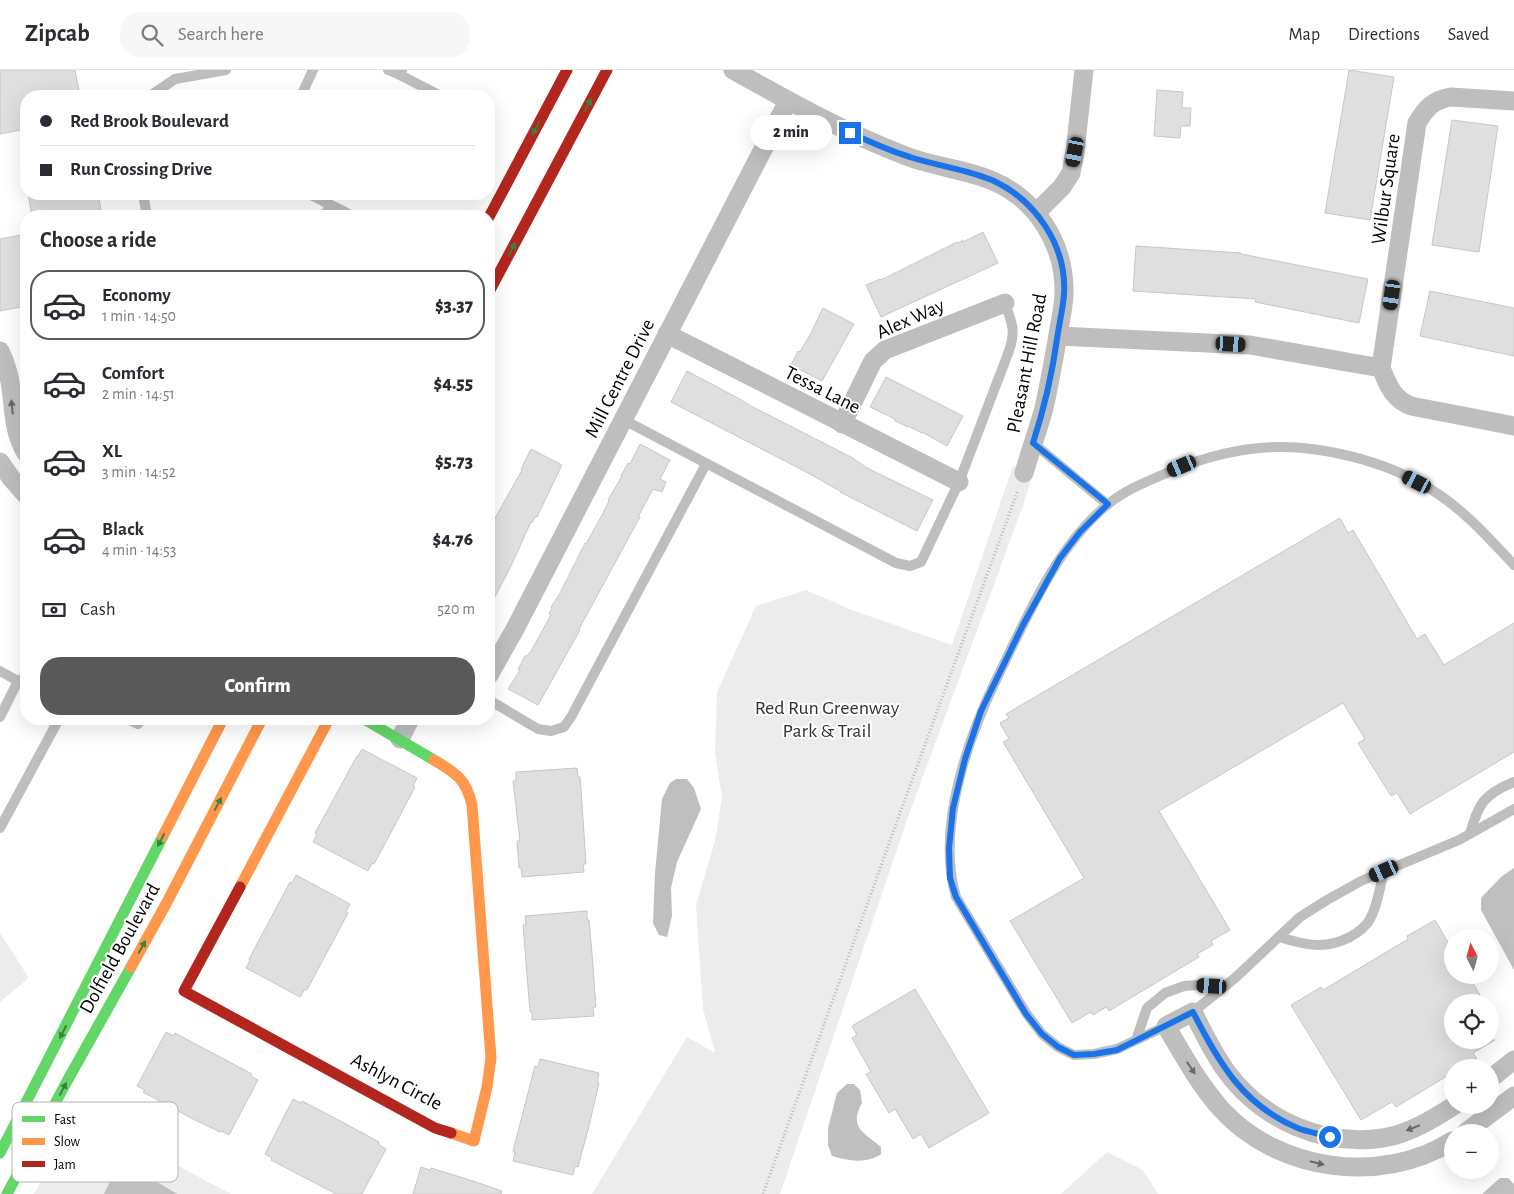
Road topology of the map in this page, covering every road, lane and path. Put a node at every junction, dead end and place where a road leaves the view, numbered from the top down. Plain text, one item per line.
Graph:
1 (226, 70) edge
2 (313, 70) edge
3 (388, 70) edge
4 (567, 70) edge
5 (607, 70) edge
6 (733, 70) edge
7 (1084, 70) edge
8 (402, 72) edge
9 (159, 90) edge
10 (304, 90) edge
11 (431, 90) edge
12 (788, 101) junction
13 (1514, 101) edge
14 (320, 200) edge
15 (330, 205) junction
16 (327, 210) edge
17 (340, 210) edge
18 (493, 210) edge
19 (1036, 213) junction
20 (495, 281) edge
21 (1004, 303) joint
22 (667, 334) junction
23 (1058, 336) junction
24 (0, 351) edge
25 (1381, 368) junction
26 (622, 419) junction
27 (842, 424) junction
28 (1514, 426) edge
29 (20, 442) edge
30 (1033, 443) junction
31 (0, 462) edge
32 (706, 464) junction
33 (1024, 473) joint
34 (959, 482) junction
35 (20, 488) edge
36 (1108, 504) junction
37 (1514, 565) edge
38 (495, 664) edge
39 (0, 671) edge
40 (20, 678) edge
41 (20, 682) edge
42 (495, 704) edge
43 (0, 717) edge
44 (56, 725) edge
45 (220, 725) edge
46 (259, 725) edge
47 (326, 725) edge
48 (379, 725) edge
49 (407, 725) edge
50 (400, 739) junction
51 (1514, 782) edge
52 (1514, 809) edge
53 (0, 828) edge
54 (1470, 834) junction
55 (1384, 871) junction
56 (1279, 937) junction
57 (1225, 986) junction
58 (1193, 1012) junction
59 (1166, 1026) junction
60 (1136, 1040) junction
61 (1514, 1060) edge
62 (1499, 1072) edge
63 (1514, 1096) edge
64 (27, 1102) edge
65 (56, 1102) edge
66 (1444, 1112) edge
67 (1477, 1124) edge
68 (12, 1130) edge
69 (1444, 1145) edge
70 (0, 1153) edge
71 (13, 1182) edge
72 (7, 1194) edge
73 (763, 1194) edge

1 - 9 lane
2 - 10 lane
3 - 8 lane
4 -> 18 main road
20 -> 5 main road
6 - 12 street, Pleasant Hill Road
7 - 19 street
8 - 11 lane
12 - 19 street, Pleasant Hill Road
12 - 22 street, Mill Centre Drive
13 - 25 street, Wilbur Square
14 - 15 lane
15 - 16 lane
15 - 17 lane
19 - 23 street, Pleasant Hill Road
21 - 27 street, Alex Way
21 - 34 lane
22 - 26 street, Mill Centre Drive
22 - 27 street, Tessa Lane
23 - 25 street
23 - 30 street, Pleasant Hill Road
29 -> 24 street
25 - 28 street
26 - 32 lane
26 - 38 street, Mill Centre Drive
27 - 34 street, Tessa Lane
30 - 33 street, Pleasant Hill Road
30 - 36 lane
31 - 35 street
32 - 34 lane
32 - 42 lane
33 - 73 path
36 - 37 lane
36 - 60 lane
39 - 40 lane
41 - 43 lane
44 - 53 lane
45 -> 64 main road, Dolfield Boulevard
65 -> 46 main road, Dolfield Boulevard
47 - 50 main road, Ashlyn Circle
48 - 50 main road, Ashlyn Circle
49 - 50 street
51 - 54 lane
52 - 54 lane
54 - 55 lane
55 - 56 lane
55 - 56 lane
56 - 57 lane
57 - 58 lane
57 - 60 lane
58 - 59 street
66 -> 58 street
59 - 60 lane
59 -> 69 street
61 - 62 street
63 - 67 street
68 -> 70 main road, Dolfield Boulevard
72 -> 71 main road, Dolfield Boulevard

